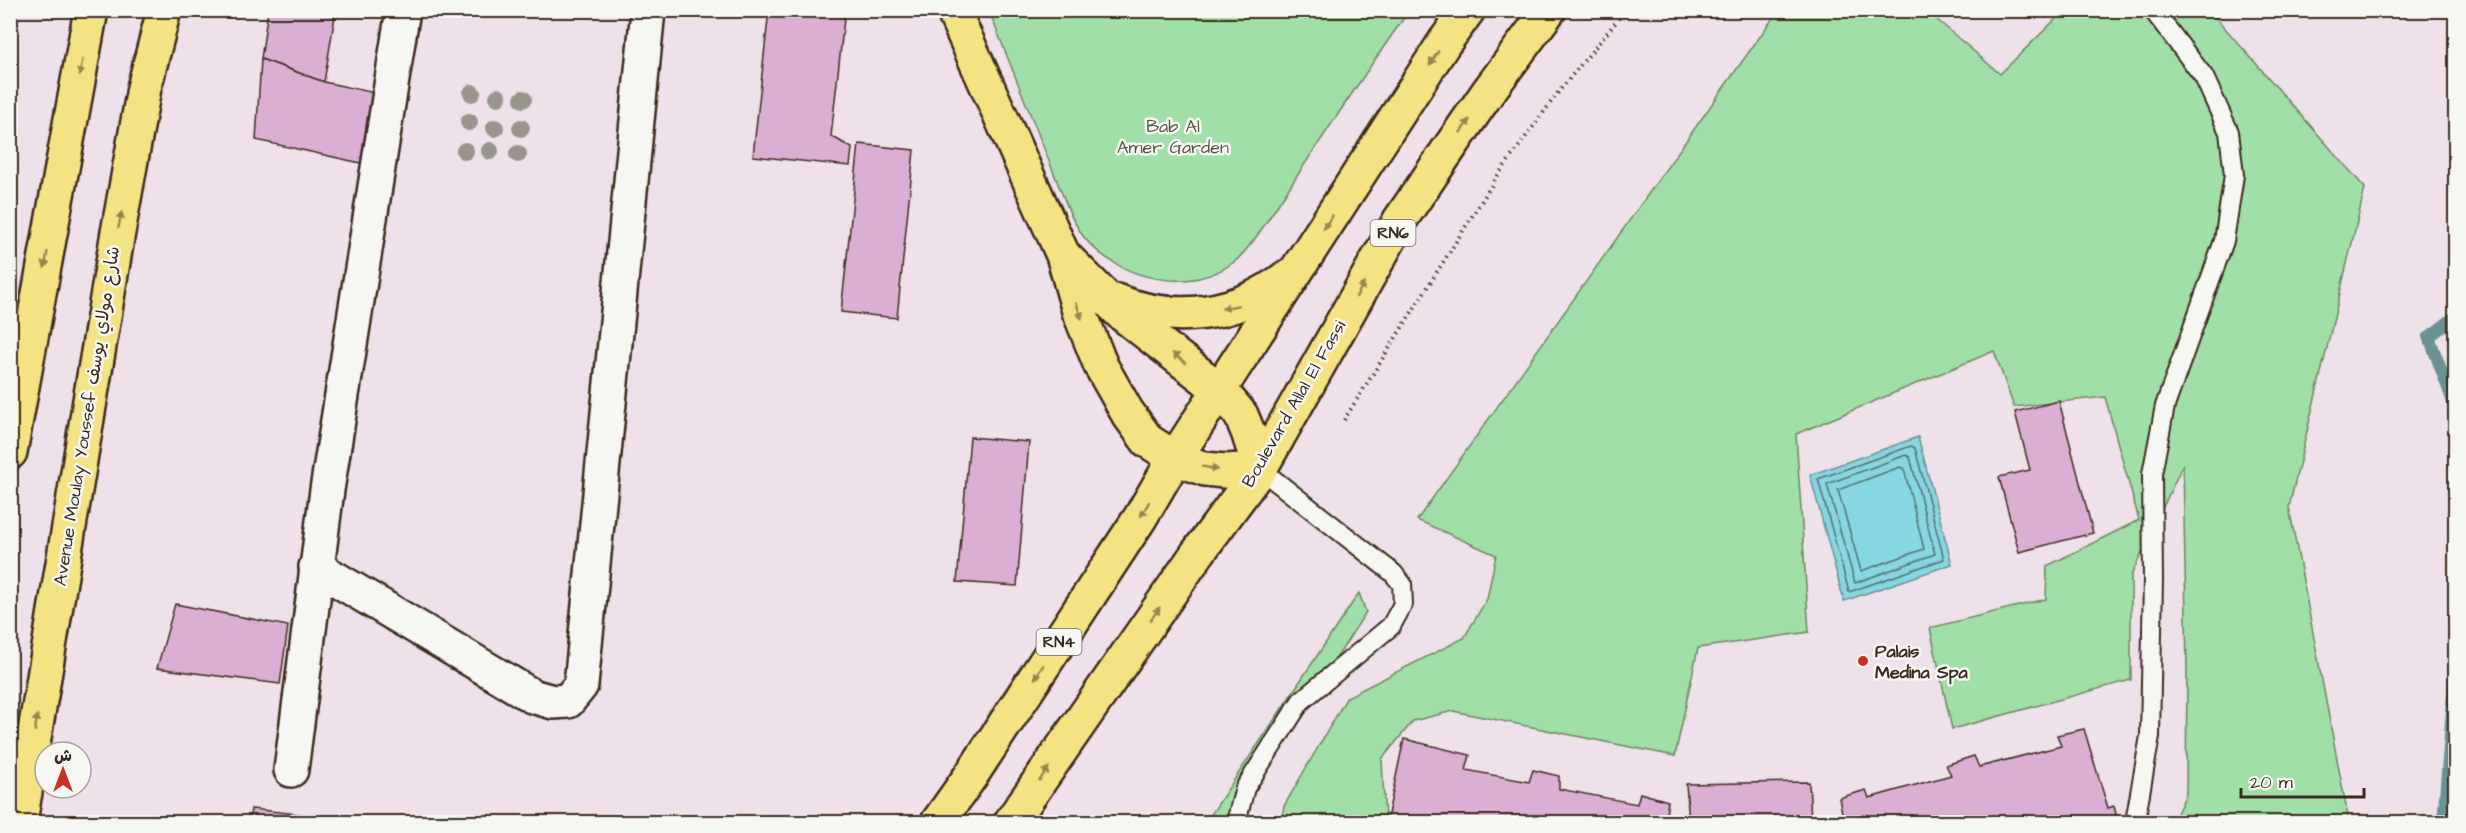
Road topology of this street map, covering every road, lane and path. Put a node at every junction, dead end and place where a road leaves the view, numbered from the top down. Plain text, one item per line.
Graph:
1 (91, 10) edge
2 (164, 10) edge
3 (403, 10) edge
4 (648, 10) edge
5 (953, 10) edge
6 (1468, 10) edge
7 (1549, 10) edge
8 (1626, 10) edge
9 (2153, 10) edge
10 (1063, 255) junction
11 (1298, 269) junction
12 (1104, 296) junction
13 (1220, 390) junction
14 (1344, 420) dead end
15 (10, 452) edge
16 (1175, 458) junction
17 (1260, 469) junction
18 (316, 567) junction
19 (291, 770) dead end
20 (20, 822) edge
21 (938, 822) edge
22 (1011, 822) edge
23 (1236, 822) edge
24 (2135, 822) edge

1 -> 15 main road
20 -> 2 main road, Avenue Moulay Youssef شارع مولاي يوسف
3 - 18 street
4 - 18 street
5 - 10 main road
6 -> 11 main road
17 -> 7 main road, Boulevard Allal El Fassi / RN6
8 - 14 path
9 - 24 lane
10 - 12 main road
10 -> 16 main road
11 -> 12 main road
11 - 13 main road
13 -> 12 main road
13 - 16 main road, RN4
13 - 17 main road
16 -> 17 main road
16 -> 21 main road, RN4
22 -> 17 main road, Boulevard Allal El Fassi
17 - 23 lane
18 - 19 street

